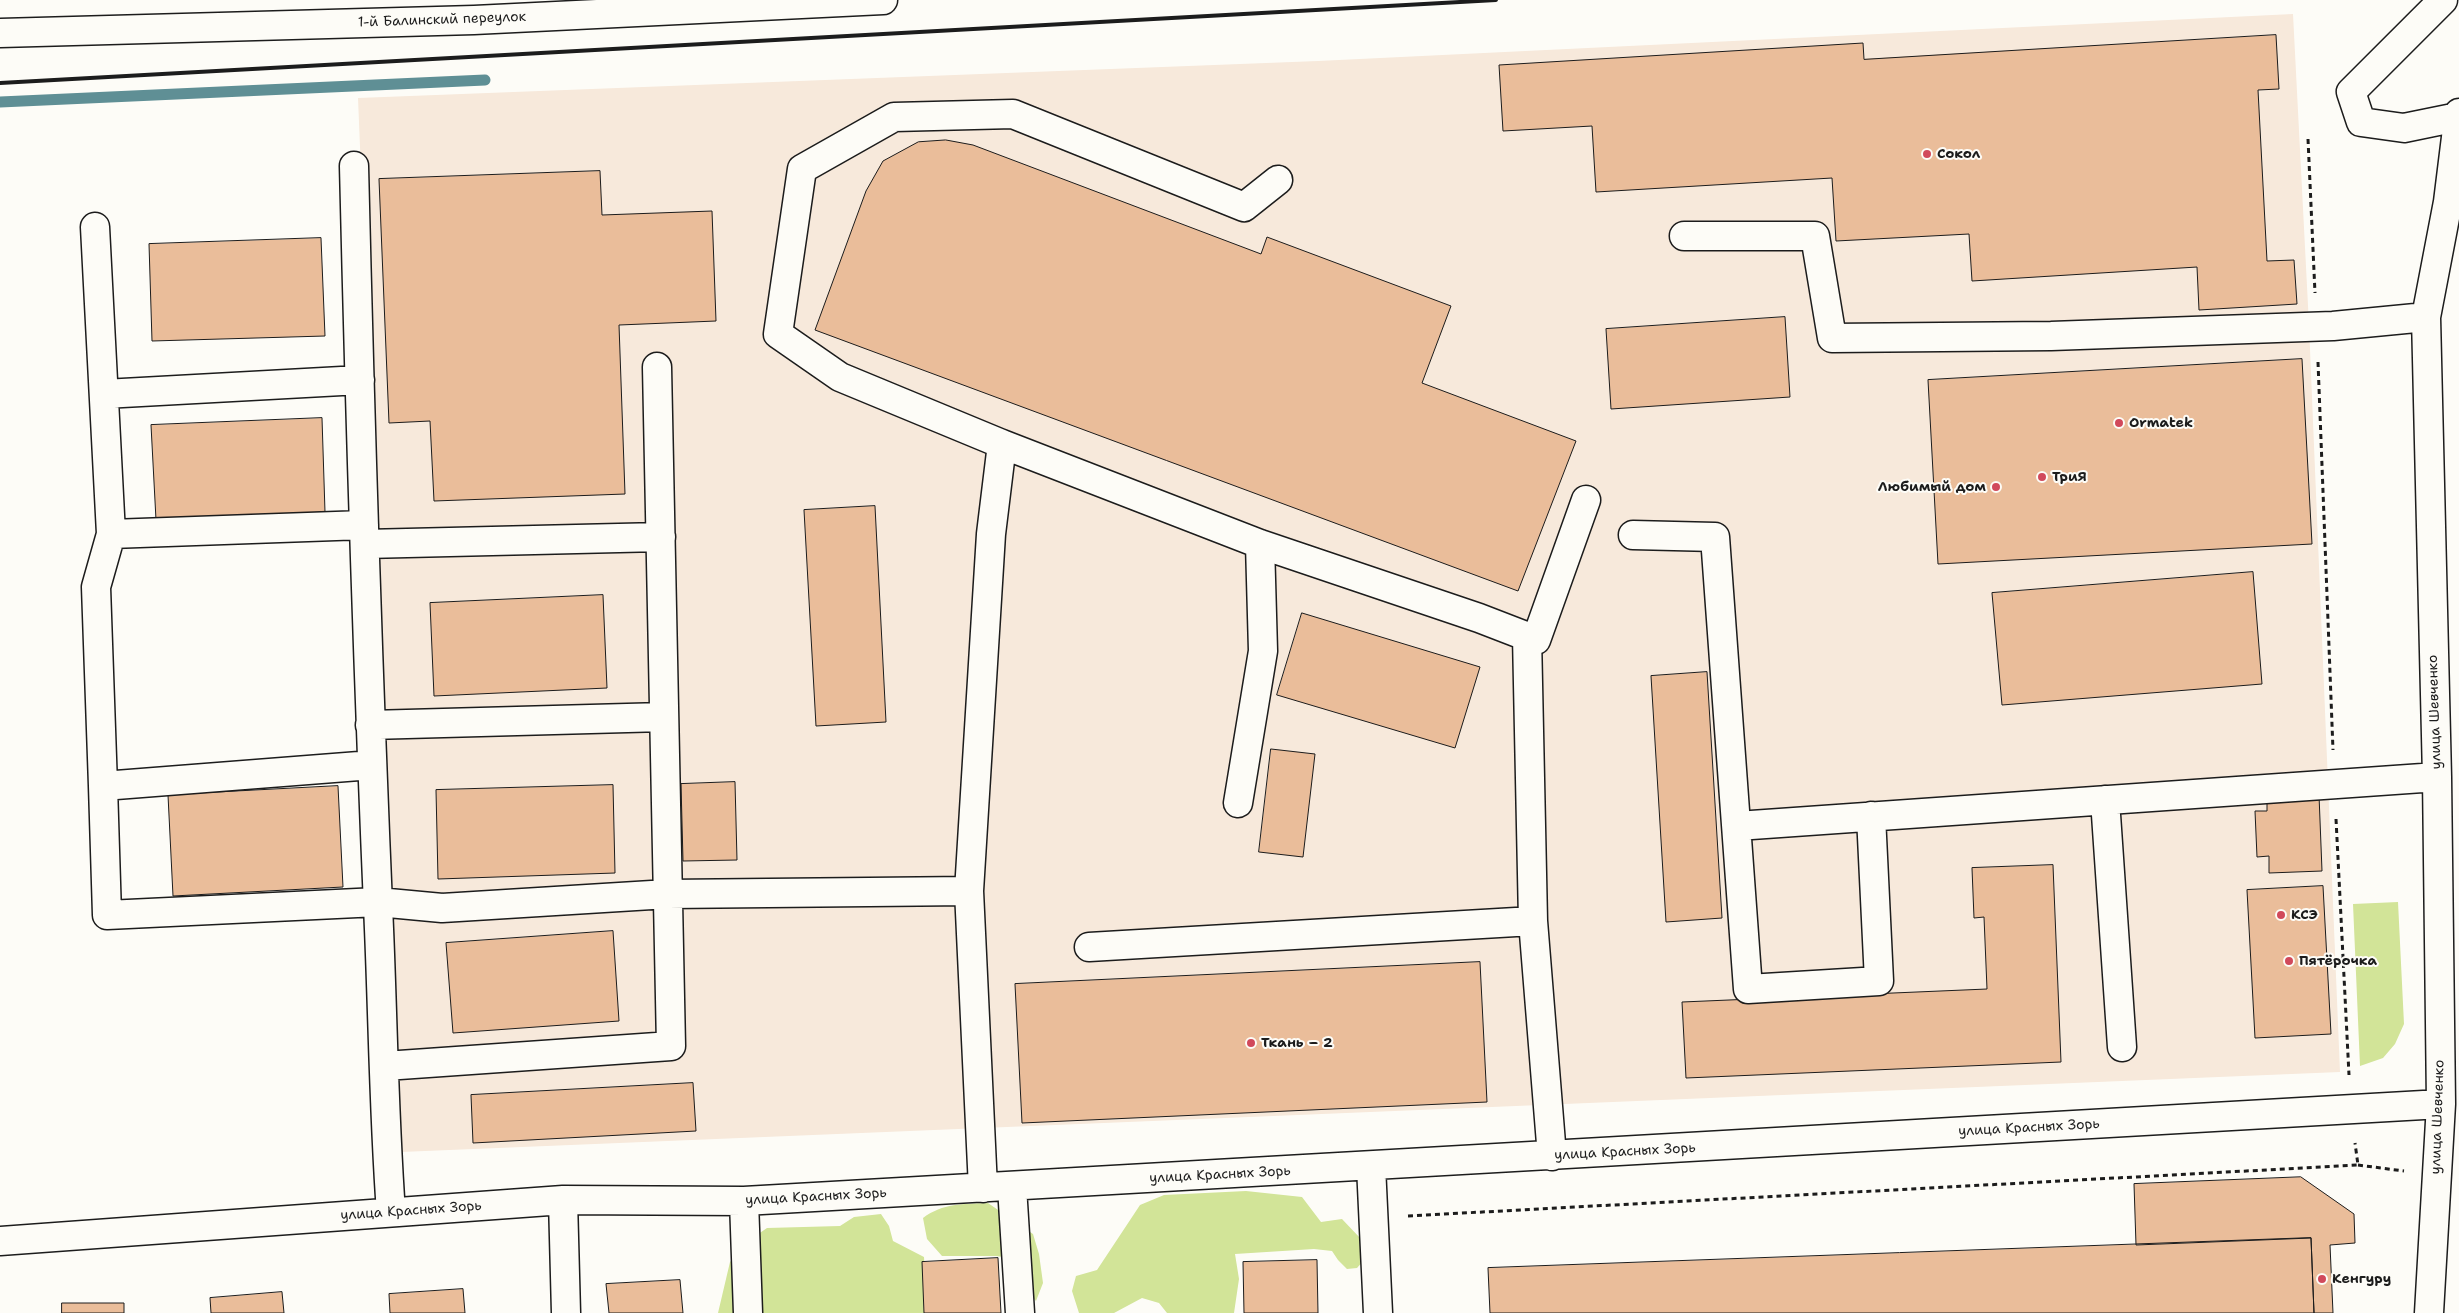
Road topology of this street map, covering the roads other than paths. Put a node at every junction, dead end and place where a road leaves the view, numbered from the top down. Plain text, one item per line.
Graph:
1 (883, 0) edge
2 (2443, 0) edge
3 (0, 33) edge
4 (2459, 113) edge
5 (2458, 117) edge
6 (354, 166) dead end
7 (1278, 180) dead end
8 (2454, 202) edge
9 (95, 227) dead end
10 (1684, 236) dead end
11 (2426, 317) junction
12 (657, 368) dead end
13 (360, 380) junction
14 (104, 394) junction
15 (1002, 444) junction
16 (1586, 500) dead end
17 (111, 534) junction
18 (364, 534) junction
19 (1633, 535) dead end
20 (661, 537) junction
21 (1260, 544) junction
22 (1527, 636) junction
23 (664, 717) junction
24 (370, 725) junction
25 (372, 765) junction
26 (2437, 777) junction
27 (103, 786) junction
28 (2104, 800) junction
29 (1238, 803) dead end
30 (1871, 816) junction
31 (1736, 826) junction
32 (969, 891) junction
33 (668, 894) junction
34 (378, 902) junction
35 (1533, 921) junction
36 (2449, 924) edge
37 (1089, 947) dead end
38 (2122, 1047) dead end
39 (385, 1066) junction
40 (2440, 1104) junction
41 (2449, 1140) edge
42 (1552, 1156) junction
43 (1371, 1166) junction
44 (1012, 1187) junction
45 (983, 1188) junction
46 (563, 1200) junction
47 (744, 1200) junction
48 (391, 1212) junction
49 (0, 1241) edge
50 (566, 1313) edge
51 (748, 1313) edge
52 (1020, 1313) edge
53 (1378, 1313) edge
54 (2429, 1313) edge

1 - 3 street, 1-й Балинский переулок
2 - 5 street
4 - 5 street, улица Шевченко
5 - 8 street, улица Шевченко
6 - 13 street
7 - 15 street
8 - 11 street, улица Шевченко
9 - 14 street
10 - 11 street
11 - 26 street, улица Шевченко
12 - 20 street
13 - 14 street
13 - 18 street
14 - 17 street
15 - 21 street
15 - 32 street
16 - 22 street
17 - 18 street
17 - 27 street
18 - 20 street
18 - 24 street
19 - 31 street
20 - 23 street
21 - 22 street
21 - 29 street
22 - 35 street
23 - 24 street
23 - 33 street
24 - 25 street
25 - 27 street
25 - 34 street
26 - 28 street
26 - 36 street, улица Шевченко
27 - 34 street
28 - 30 street
28 - 38 street
30 - 31 street
30 - 31 street
32 - 33 street
32 - 45 street
33 - 34 street
33 - 39 street
34 - 39 street
35 - 37 street
35 - 42 street
36 - 40 street, улица Шевченко
39 - 48 street
40 - 41 street, улица Шевченко
40 - 42 street, улица Красных Зорь
41 - 54 street, улица Шевченко
42 - 43 street, улица Красных Зорь
43 - 44 street, улица Красных Зорь
43 - 53 street
44 - 45 street, улица Красных Зорь
44 - 52 street
45 - 47 street, улица Красных Зорь
46 - 47 street, улица Красных Зорь
46 - 48 street, улица Красных Зорь
46 - 50 street
47 - 51 street
48 - 49 street, улица Красных Зорь

